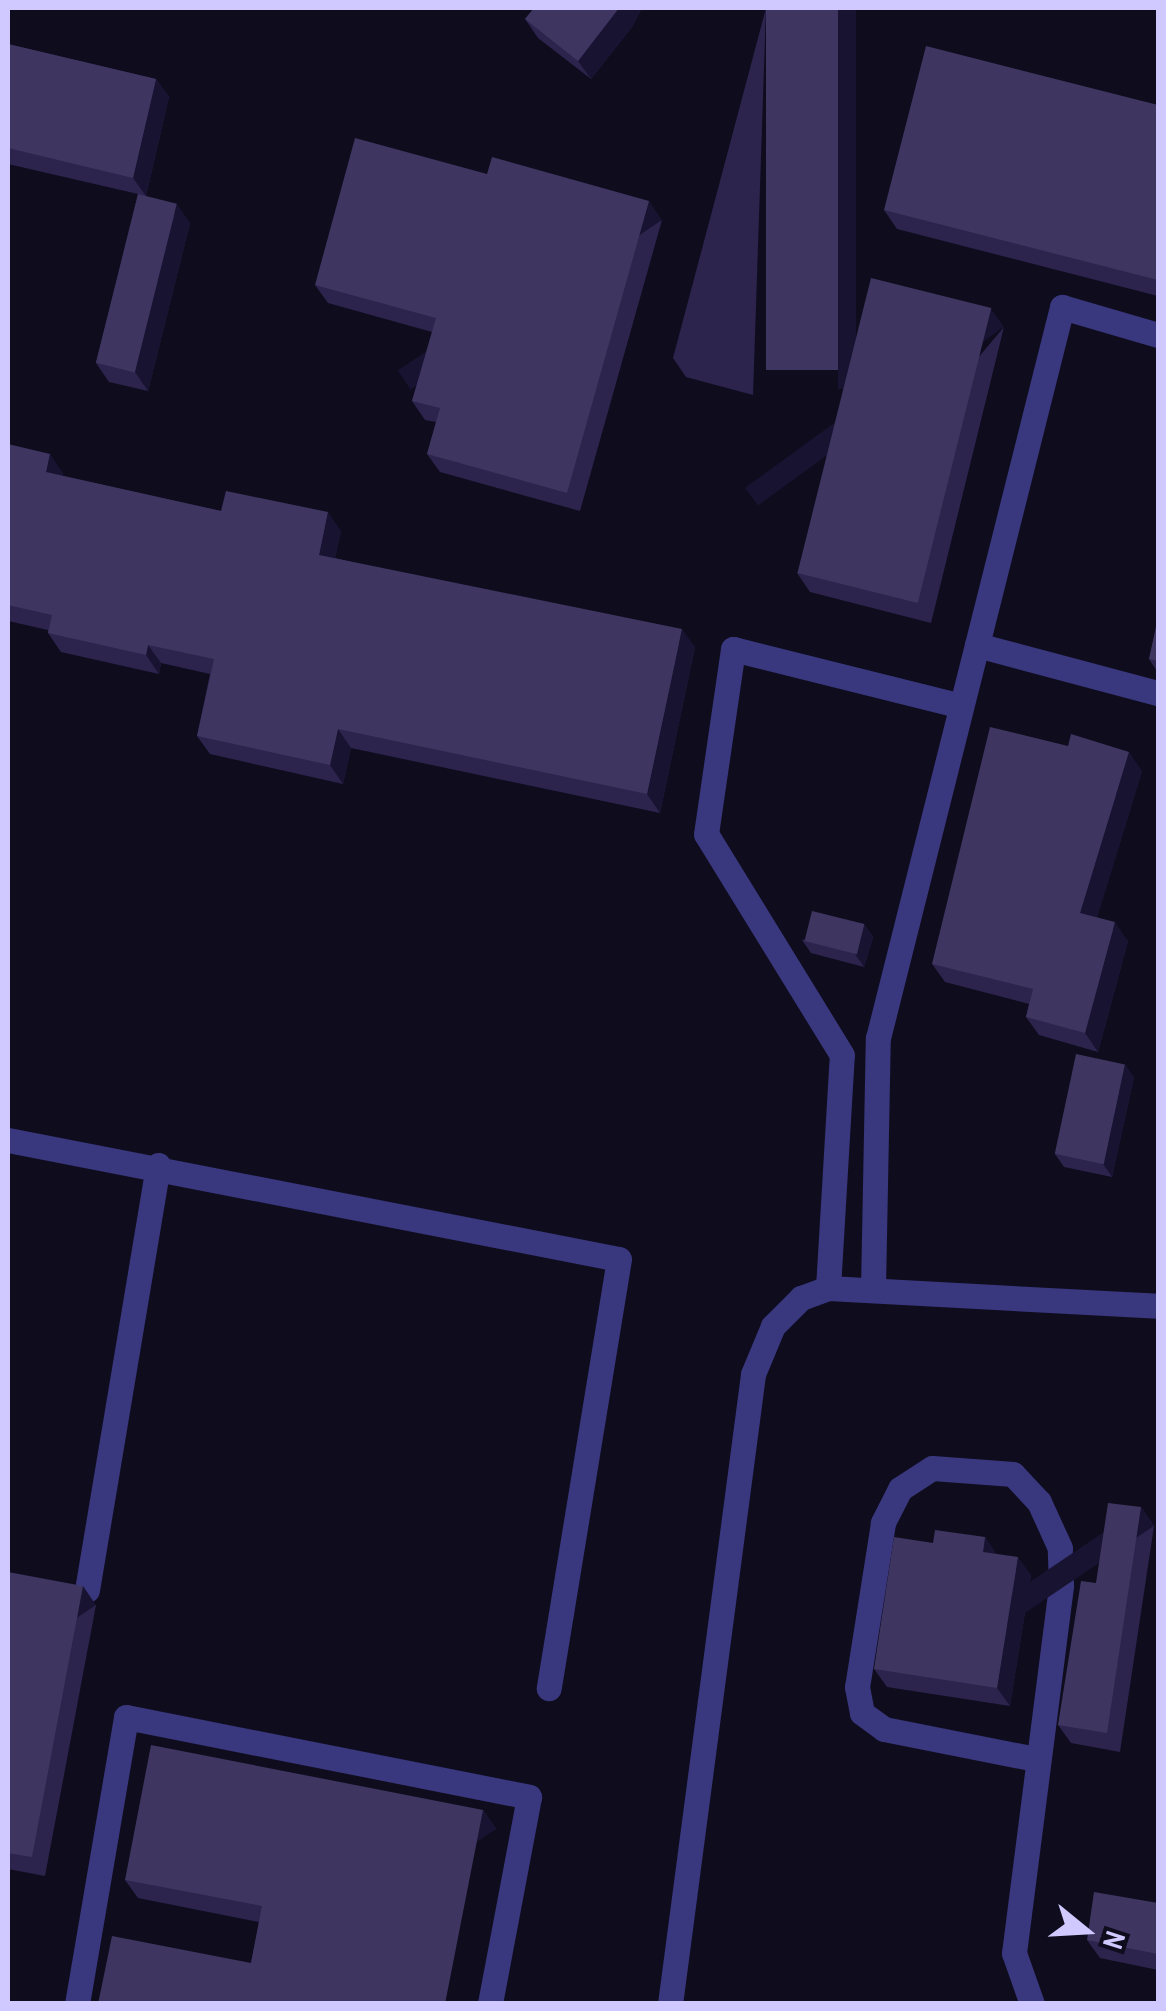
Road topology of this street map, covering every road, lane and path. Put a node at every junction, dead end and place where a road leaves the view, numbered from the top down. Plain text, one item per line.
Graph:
1 (1158, 334) edge
2 (977, 644) junction
3 (1158, 693) edge
4 (962, 706) junction
5 (8, 1140) edge
6 (158, 1165) junction
7 (828, 1288) junction
8 (873, 1289) junction
9 (1158, 1306) edge
10 (87, 1590) edge
11 (548, 1688) dead end
12 (1036, 1758) junction
13 (77, 2004) edge
14 (490, 2004) edge
15 (670, 2004) edge
16 (1032, 2004) edge

1 - 2 street
2 - 3 street
2 - 4 street
4 - 7 street
4 - 8 street
5 - 6 street
6 - 10 street
6 - 11 street
7 - 8 street
7 - 15 street
8 - 9 street
12 - 12 street
12 - 16 street
13 - 14 street

